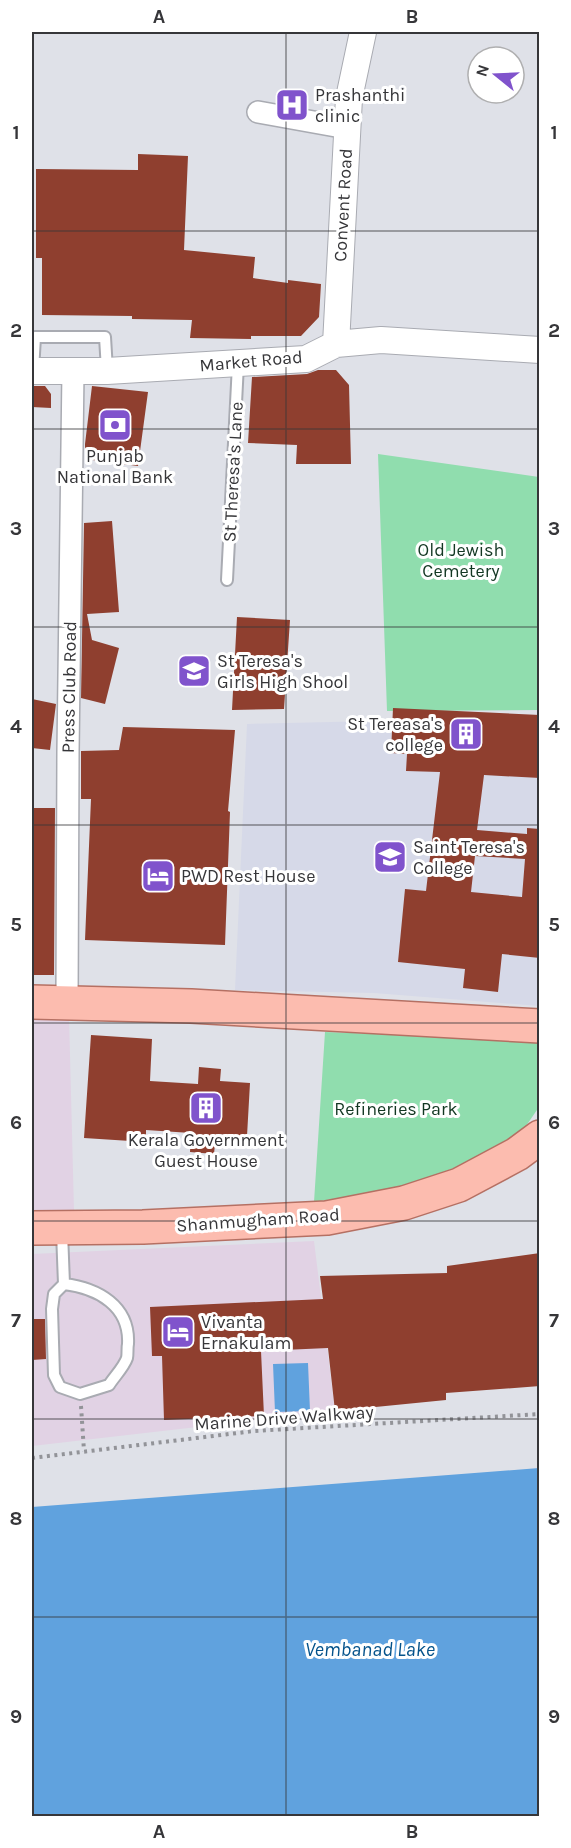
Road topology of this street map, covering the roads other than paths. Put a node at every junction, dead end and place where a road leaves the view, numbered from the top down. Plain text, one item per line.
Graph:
1 (363, 32) edge
2 (258, 112) dead end
3 (347, 128) junction
4 (336, 344) junction
5 (540, 350) edge
6 (238, 364) junction
7 (107, 370) junction
8 (32, 371) edge
9 (73, 371) junction
10 (227, 580) dead end
11 (32, 1002) edge
12 (67, 1003) junction
13 (540, 1026) edge
14 (540, 1137) edge
15 (47, 1228) edge
16 (64, 1284) junction

1 - 3 street, Convent Road
2 - 3 street
3 - 4 street, Convent Road
4 - 5 street, Market Road
4 - 6 street, Market Road
6 - 7 street, Market Road
6 - 10 lane, St Theresa's Lane
7 - 8 lane
7 - 9 street, Market Road
8 - 9 street, Market Road
9 - 12 street, Press Club Road
11 - 12 main road
12 - 13 main road
14 - 15 main road, Shanmugham Road
15 - 16 lane
16 - 16 lane

